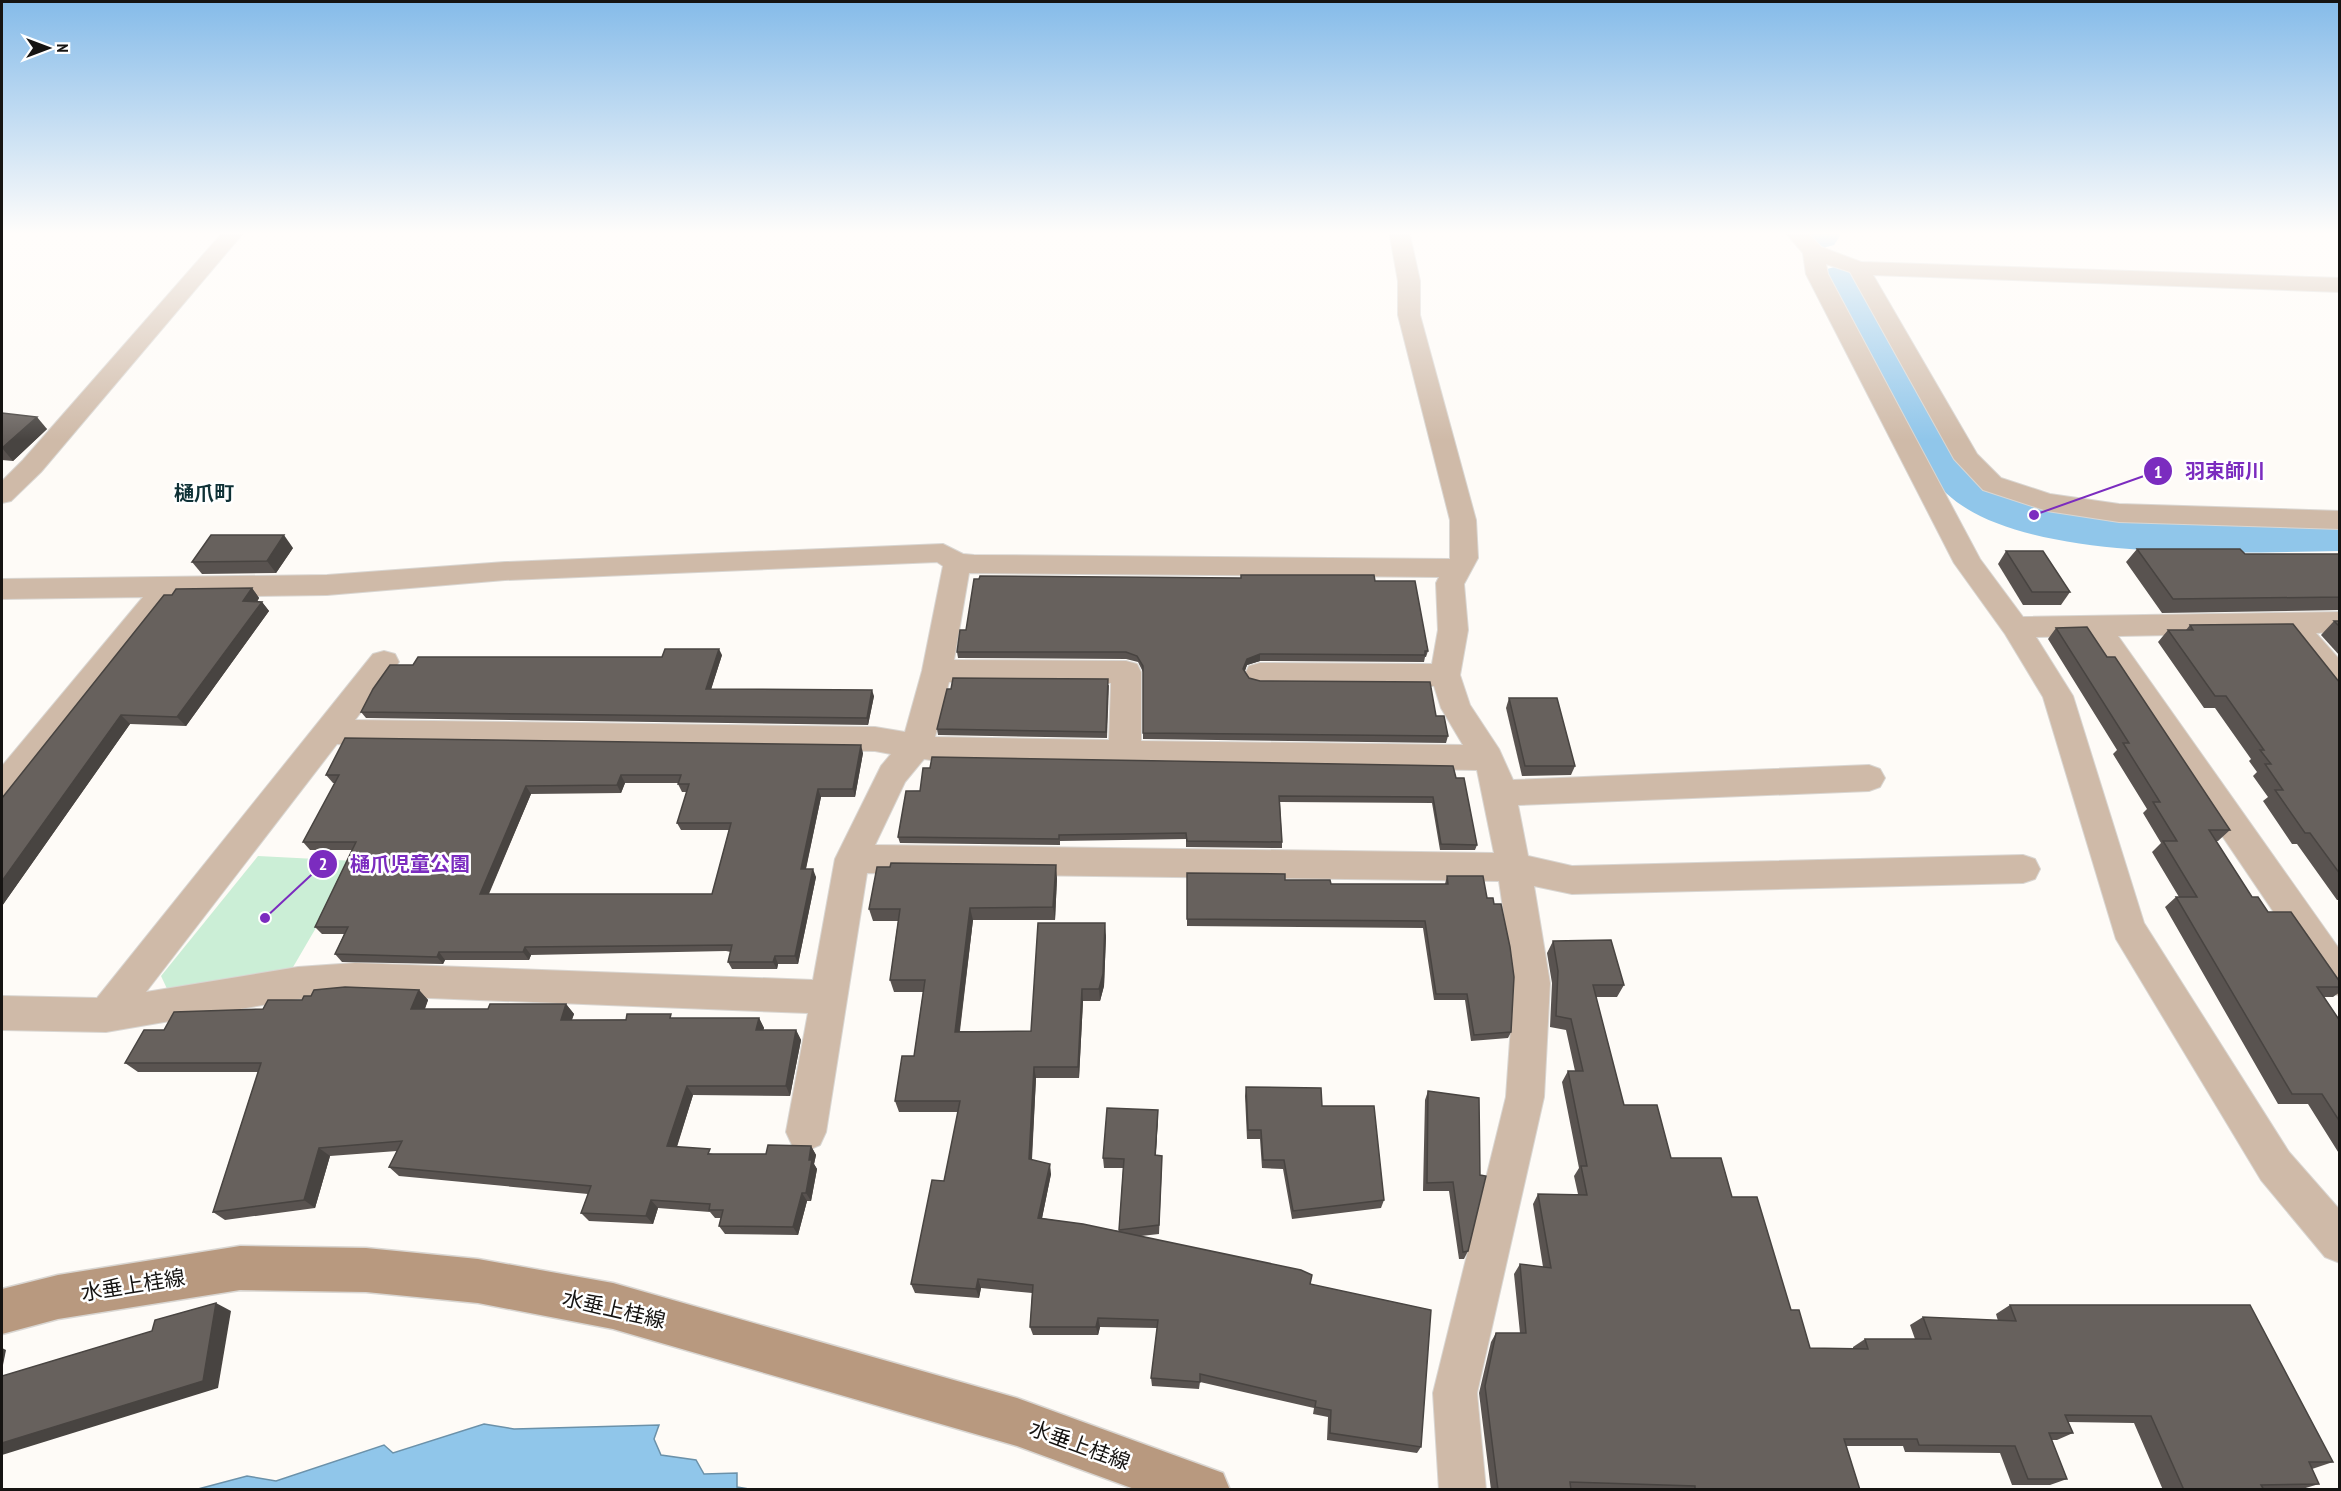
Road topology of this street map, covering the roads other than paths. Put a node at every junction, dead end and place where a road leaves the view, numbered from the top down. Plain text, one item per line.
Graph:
1 (175, 301) edge
2 (1410, 301) edge
3 (1831, 301) edge
4 (1877, 301) edge
5 (2, 495) edge
6 (2340, 520) edge
7 (957, 563) junction
8 (1461, 568) junction
9 (166, 588) junction
10 (2, 589) edge
11 (2340, 622) edge
12 (2291, 623) junction
13 (2014, 627) junction
14 (2096, 627) junction
15 (384, 662) dead end
16 (937, 671) junction
17 (1260, 674) dead end
18 (1445, 675) junction
19 (2340, 681) edge
20 (331, 732) junction
21 (916, 745) junction
22 (1125, 754) junction
23 (1488, 758) junction
24 (1869, 778) dead end
25 (2, 788) edge
26 (1500, 793) junction
27 (852, 859) junction
28 (1513, 867) junction
29 (2023, 869) dead end
30 (2340, 980) edge
31 (829, 997) junction
32 (2, 1012) edge
33 (106, 1015) junction
34 (806, 1132) dead end
35 (2340, 1242) edge
36 (2, 1312) edge
37 (1206, 1490) edge
38 (1463, 1490) edge

1 - 5 street
2 - 8 street
3 - 13 street
4 - 6 street
7 - 8 street
7 - 9 street
7 - 16 street
8 - 18 street
9 - 10 street
9 - 25 street
11 - 12 street
12 - 14 street
12 - 19 street
13 - 14 street
13 - 35 street
14 - 30 street
15 - 20 street
16 - 21 street
16 - 22 street
17 - 18 street
18 - 23 street
20 - 21 street
20 - 33 street
21 - 22 street
21 - 27 street
22 - 23 street
23 - 26 street
24 - 26 street
26 - 28 street
27 - 28 street
27 - 31 street
28 - 29 street
28 - 38 street
31 - 33 street
31 - 34 street
32 - 33 street
36 - 37 main road, 水垂上桂線

